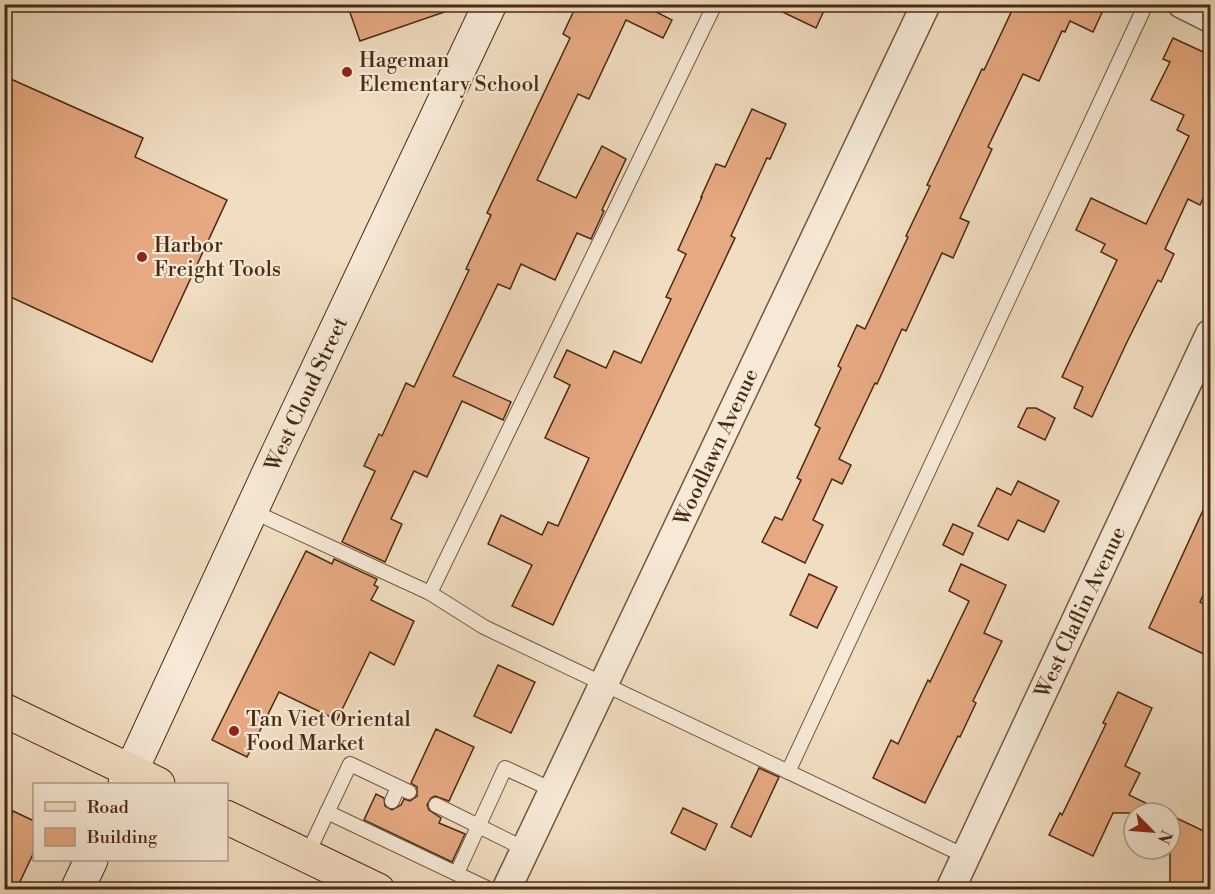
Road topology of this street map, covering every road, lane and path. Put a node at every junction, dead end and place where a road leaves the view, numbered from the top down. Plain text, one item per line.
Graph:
1 (490, 4) edge
2 (715, 4) edge
3 (926, 4) edge
4 (1146, 4) edge
5 (1182, 4) edge
6 (1210, 18) edge
7 (1210, 334) edge
8 (252, 511) junction
9 (430, 592) junction
10 (603, 685) junction
11 (6, 713) edge
12 (788, 772) junction
13 (138, 780) edge
14 (553, 790) junction
15 (392, 801) dead end
16 (436, 805) dead end
17 (327, 812) junction
18 (228, 818) edge
19 (478, 826) junction
20 (525, 849) junction
21 (307, 855) junction
22 (965, 856) junction
23 (91, 861) edge
24 (457, 873) junction
25 (77, 890) edge
26 (378, 890) edge
27 (492, 890) edge
28 (506, 890) edge
29 (950, 890) edge

1 - 8 main road, West Cloud Street
2 - 9 lane
3 - 10 street, Woodlawn Avenue
4 - 12 lane
5 - 6 street
7 - 22 street, West Claflin Avenue
8 - 9 lane
8 - 13 main road, West Cloud Street
9 - 10 lane
10 - 12 lane
10 - 14 street, Woodlawn Avenue
11 - 13 main road
12 - 22 lane
14 - 19 lane
14 - 20 street, Woodlawn Avenue
15 - 17 lane
16 - 19 lane
17 - 21 lane
17 - 24 lane
18 - 21 main road
19 - 20 lane
19 - 24 lane
20 - 28 street, Woodlawn Avenue
21 - 26 main road
22 - 29 street, West Claflin Avenue
23 - 25 main road
24 - 27 lane

